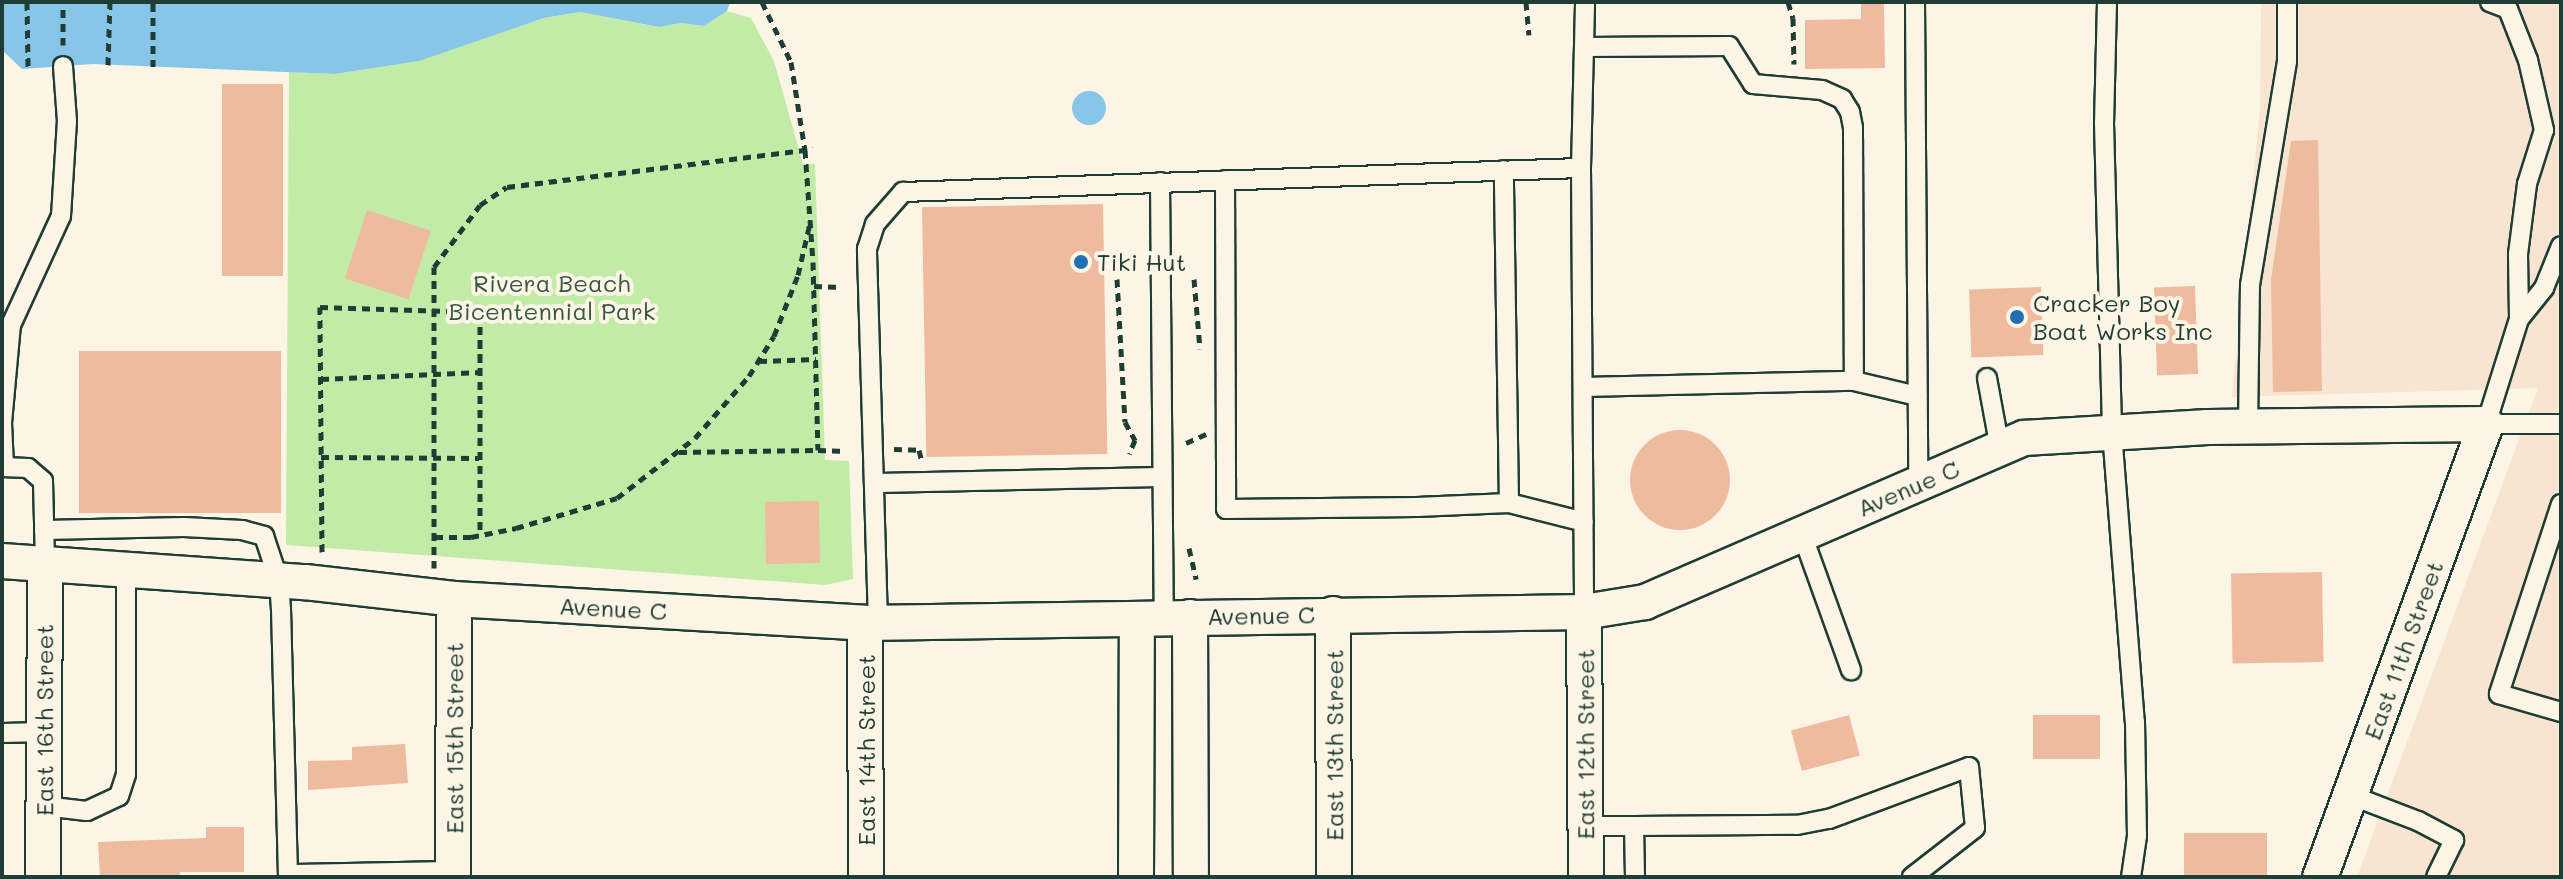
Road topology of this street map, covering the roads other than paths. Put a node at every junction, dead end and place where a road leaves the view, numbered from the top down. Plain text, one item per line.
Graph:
1 (1585, 2) edge
2 (1915, 2) edge
3 (2107, 2) edge
4 (2287, 2) edge
5 (2490, 2) edge
6 (1585, 47) junction
7 (63, 66) road end
8 (2552, 132) edge
9 (1581, 168) junction
10 (1504, 170) junction
11 (1225, 180) junction
12 (1160, 182) junction
13 (2561, 246) edge
14 (2519, 319) junction
15 (1987, 378) dead end
16 (1854, 381) junction
17 (1583, 387) junction
18 (1917, 396) junction
19 (2486, 424) junction
20 (2561, 424) edge
21 (2248, 427) junction
22 (2112, 432) junction
23 (2000, 449) junction
24 (3, 467) edge
25 (1162, 477) junction
26 (876, 483) junction
27 (1918, 484) junction
28 (1509, 503) junction
29 (2561, 504) edge
30 (1584, 522) junction
31 (44, 530) junction
32 (1802, 534) junction
33 (2, 561) edge
34 (45, 564) junction
35 (126, 569) junction
36 (279, 581) junction
37 (454, 599) junction
38 (1584, 612) junction
39 (1333, 614) junction
40 (1164, 618) junction
41 (872, 623) junction
42 (1851, 670) dead end
43 (2561, 712) edge
44 (44, 732) junction
45 (2, 733) edge
46 (2350, 795) junction
47 (44, 806) junction
48 (1585, 826) junction
49 (1634, 826) junction
50 (453, 874) edge
51 (290, 875) edge
52 (43, 877) edge
53 (866, 877) edge
54 (1136, 877) edge
55 (1191, 877) edge
56 (1334, 877) edge
57 (1586, 877) edge
58 (1635, 877) edge
59 (1912, 877) edge
60 (2131, 877) edge
61 (2320, 877) edge
62 (2436, 877) edge

1 - 6 lane
2 - 18 lane
3 - 22 lane
4 - 21 lane
5 - 8 lane
6 - 9 lane
6 - 16 lane
7 - 24 lane
8 - 14 lane
9 - 10 lane
9 - 17 lane
10 - 11 lane
10 - 28 lane
11 - 12 lane
11 - 28 lane
12 - 25 lane
12 - 26 lane
13 - 14 lane
14 - 19 lane
15 - 23 lane
16 - 17 lane
16 - 18 lane
17 - 30 lane
18 - 27 lane
19 - 20 lane
19 - 21 street, Avenue C
19 - 46 street, East 11th Street
21 - 22 street, Avenue C
22 - 23 street, Avenue C
22 - 60 lane
23 - 27 street, Avenue C
24 - 31 lane
25 - 26 lane
25 - 40 lane
26 - 41 lane
27 - 32 street, Avenue C
28 - 30 lane
29 - 43 lane
30 - 38 lane
31 - 34 lane
31 - 36 lane
32 - 38 street, Avenue C
32 - 42 lane
33 - 34 street, Avenue C
34 - 35 street, Avenue C
34 - 44 street, East 16th Street
35 - 36 street, Avenue C
35 - 47 lane
36 - 37 street, Avenue C
36 - 51 lane
37 - 41 street, Avenue C
37 - 50 street, East 15th Street
38 - 39 street, Avenue C
38 - 48 street, East 12th Street
39 - 40 street, Avenue C
39 - 56 street, East 13th Street
40 - 41 street, Avenue C
40 - 54 street
40 - 55 street
41 - 53 street, East 14th Street
44 - 45 lane
44 - 47 street, East 16th Street
46 - 61 street, East 11th Street
46 - 62 lane
47 - 52 street, East 16th Street
48 - 49 lane
48 - 57 street, East 12th Street
49 - 58 lane
49 - 59 lane
50 - 51 lane

